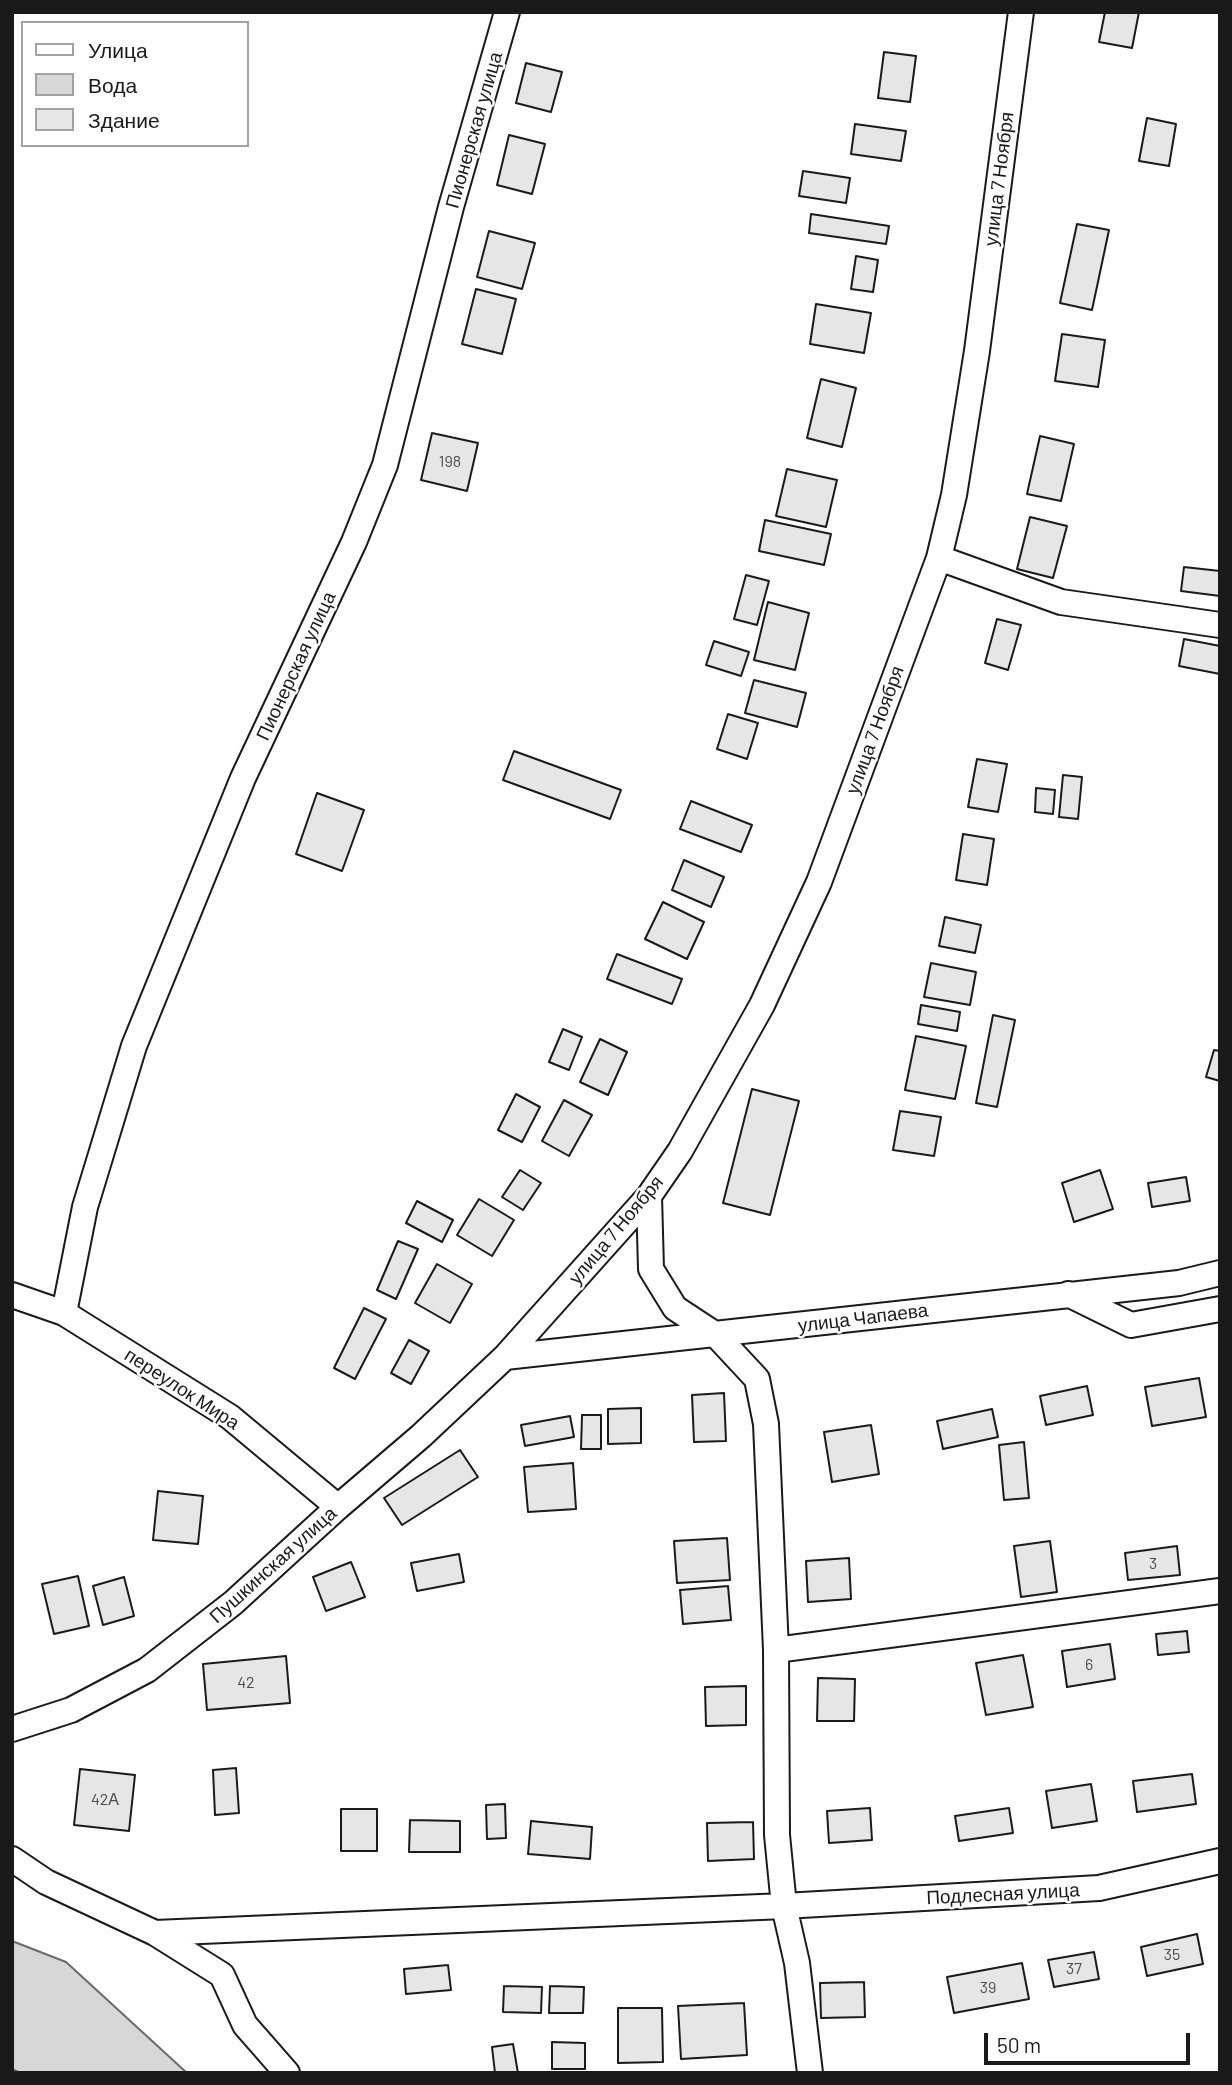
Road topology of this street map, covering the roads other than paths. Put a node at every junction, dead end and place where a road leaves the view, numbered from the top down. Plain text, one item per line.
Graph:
1 (507, 12) edge
2 (1021, 12) edge
3 (939, 558) junction
4 (1220, 625) edge
5 (649, 1196) junction
6 (1220, 1273) edge
7 (1068, 1294) junction
8 (12, 1295) edge
9 (1220, 1309) edge
10 (64, 1313) junction
11 (716, 1335) junction
12 (505, 1357) junction
13 (338, 1507) junction
14 (1220, 1591) edge
15 (776, 1650) junction
16 (12, 1729) edge
17 (12, 1859) edge
18 (1220, 1861) edge
19 (784, 1906) junction
20 (155, 1933) junction
21 (287, 2073) edge
22 (810, 2073) edge

1 - 10 street, Пионерская улица
2 - 3 street, улица 7 Ноября
3 - 4 street
3 - 5 street, улица 7 Ноября
5 - 11 street
5 - 12 street, улица 7 Ноября
6 - 7 street, улица Чапаева
7 - 9 street
7 - 11 street, улица Чапаева
8 - 10 street, переулок Мира
10 - 13 street, переулок Мира
11 - 12 street, улица Чапаева
11 - 15 street
12 - 13 street, Пушкинская улица
13 - 16 street, Пушкинская улица
14 - 15 street
15 - 19 street
17 - 20 street
18 - 19 street, Подлесная улица
19 - 20 street, Подлесная улица
19 - 22 street
20 - 21 street

